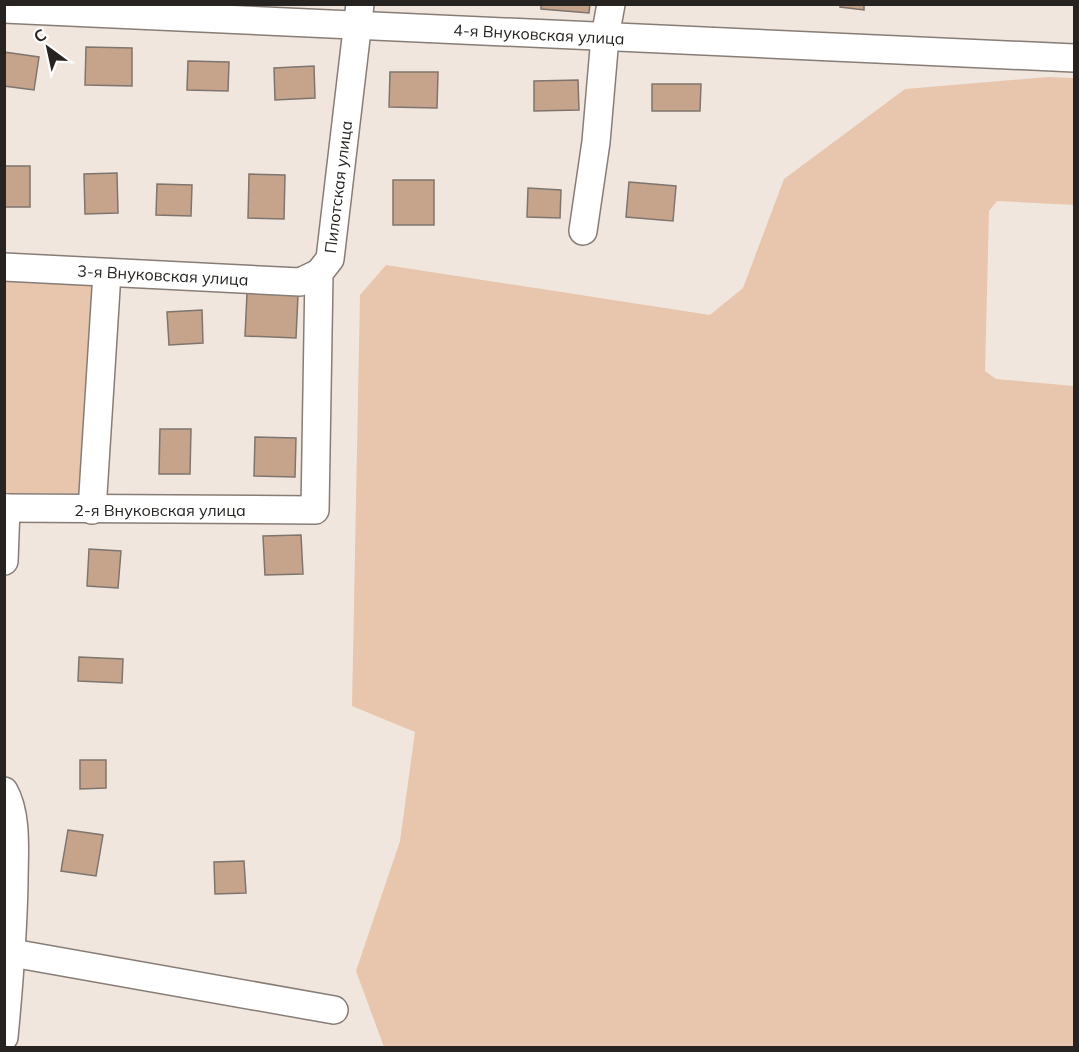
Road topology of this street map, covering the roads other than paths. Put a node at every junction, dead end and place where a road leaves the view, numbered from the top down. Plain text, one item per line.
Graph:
1 (611, 4) edge
2 (4, 9) edge
3 (359, 15) edge
4 (605, 37) junction
5 (1074, 58) edge
6 (583, 231) dead end
7 (4, 267) edge
8 (107, 273) junction
9 (319, 273) junction
10 (5, 508) edge
11 (92, 510) junction
12 (315, 510) joint
13 (4, 561) edge
14 (4, 791) edge
15 (12, 953) junction
16 (334, 1010) dead end
17 (4, 1037) edge

1 - 4 street
2 - 3 street, 4-я Внуковская улица
3 - 4 street, 4-я Внуковская улица
3 - 9 street, Пилотская улица
4 - 5 street, 4-я Внуковская улица
4 - 6 street
7 - 8 street, 3-я Внуковская улица
8 - 9 street, 3-я Внуковская улица
8 - 11 street
9 - 12 street, Пилотская улица
10 - 11 street, 2-я Внуковская улица
10 - 13 street
11 - 12 street, 2-я Внуковская улица
14 - 15 street
15 - 16 street
15 - 17 street

